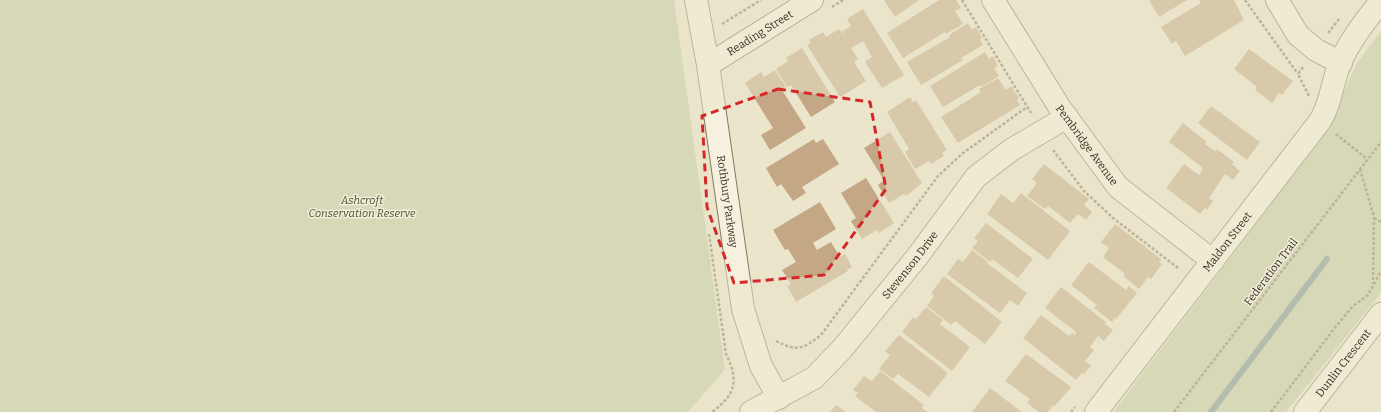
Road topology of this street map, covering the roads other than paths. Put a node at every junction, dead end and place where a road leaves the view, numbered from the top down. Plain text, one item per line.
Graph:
1 (696, 0) edge
2 (812, 0) edge
3 (994, 0) edge
4 (1277, 0) edge
5 (1381, 1) edge
6 (716, 60) junction
7 (1340, 63) junction
8 (1066, 117) junction
9 (1213, 261) junction
10 (1381, 314) edge
11 (779, 398) junction
12 (1086, 409) edge
13 (751, 412) edge
14 (1305, 412) edge

1 - 6 street, Rothbury Parkway
2 - 6 street, Reading Street
3 - 8 street, Pembridge Avenue
4 - 7 street
5 - 7 street, Maldon Street
6 - 11 street, Rothbury Parkway
7 - 9 street, Maldon Street
8 - 9 street, Pembridge Avenue
8 - 11 street, Stevenson Drive
9 - 12 street, Maldon Street
10 - 14 street, Dunlin Crescent
11 - 13 street, Stevenson Drive

